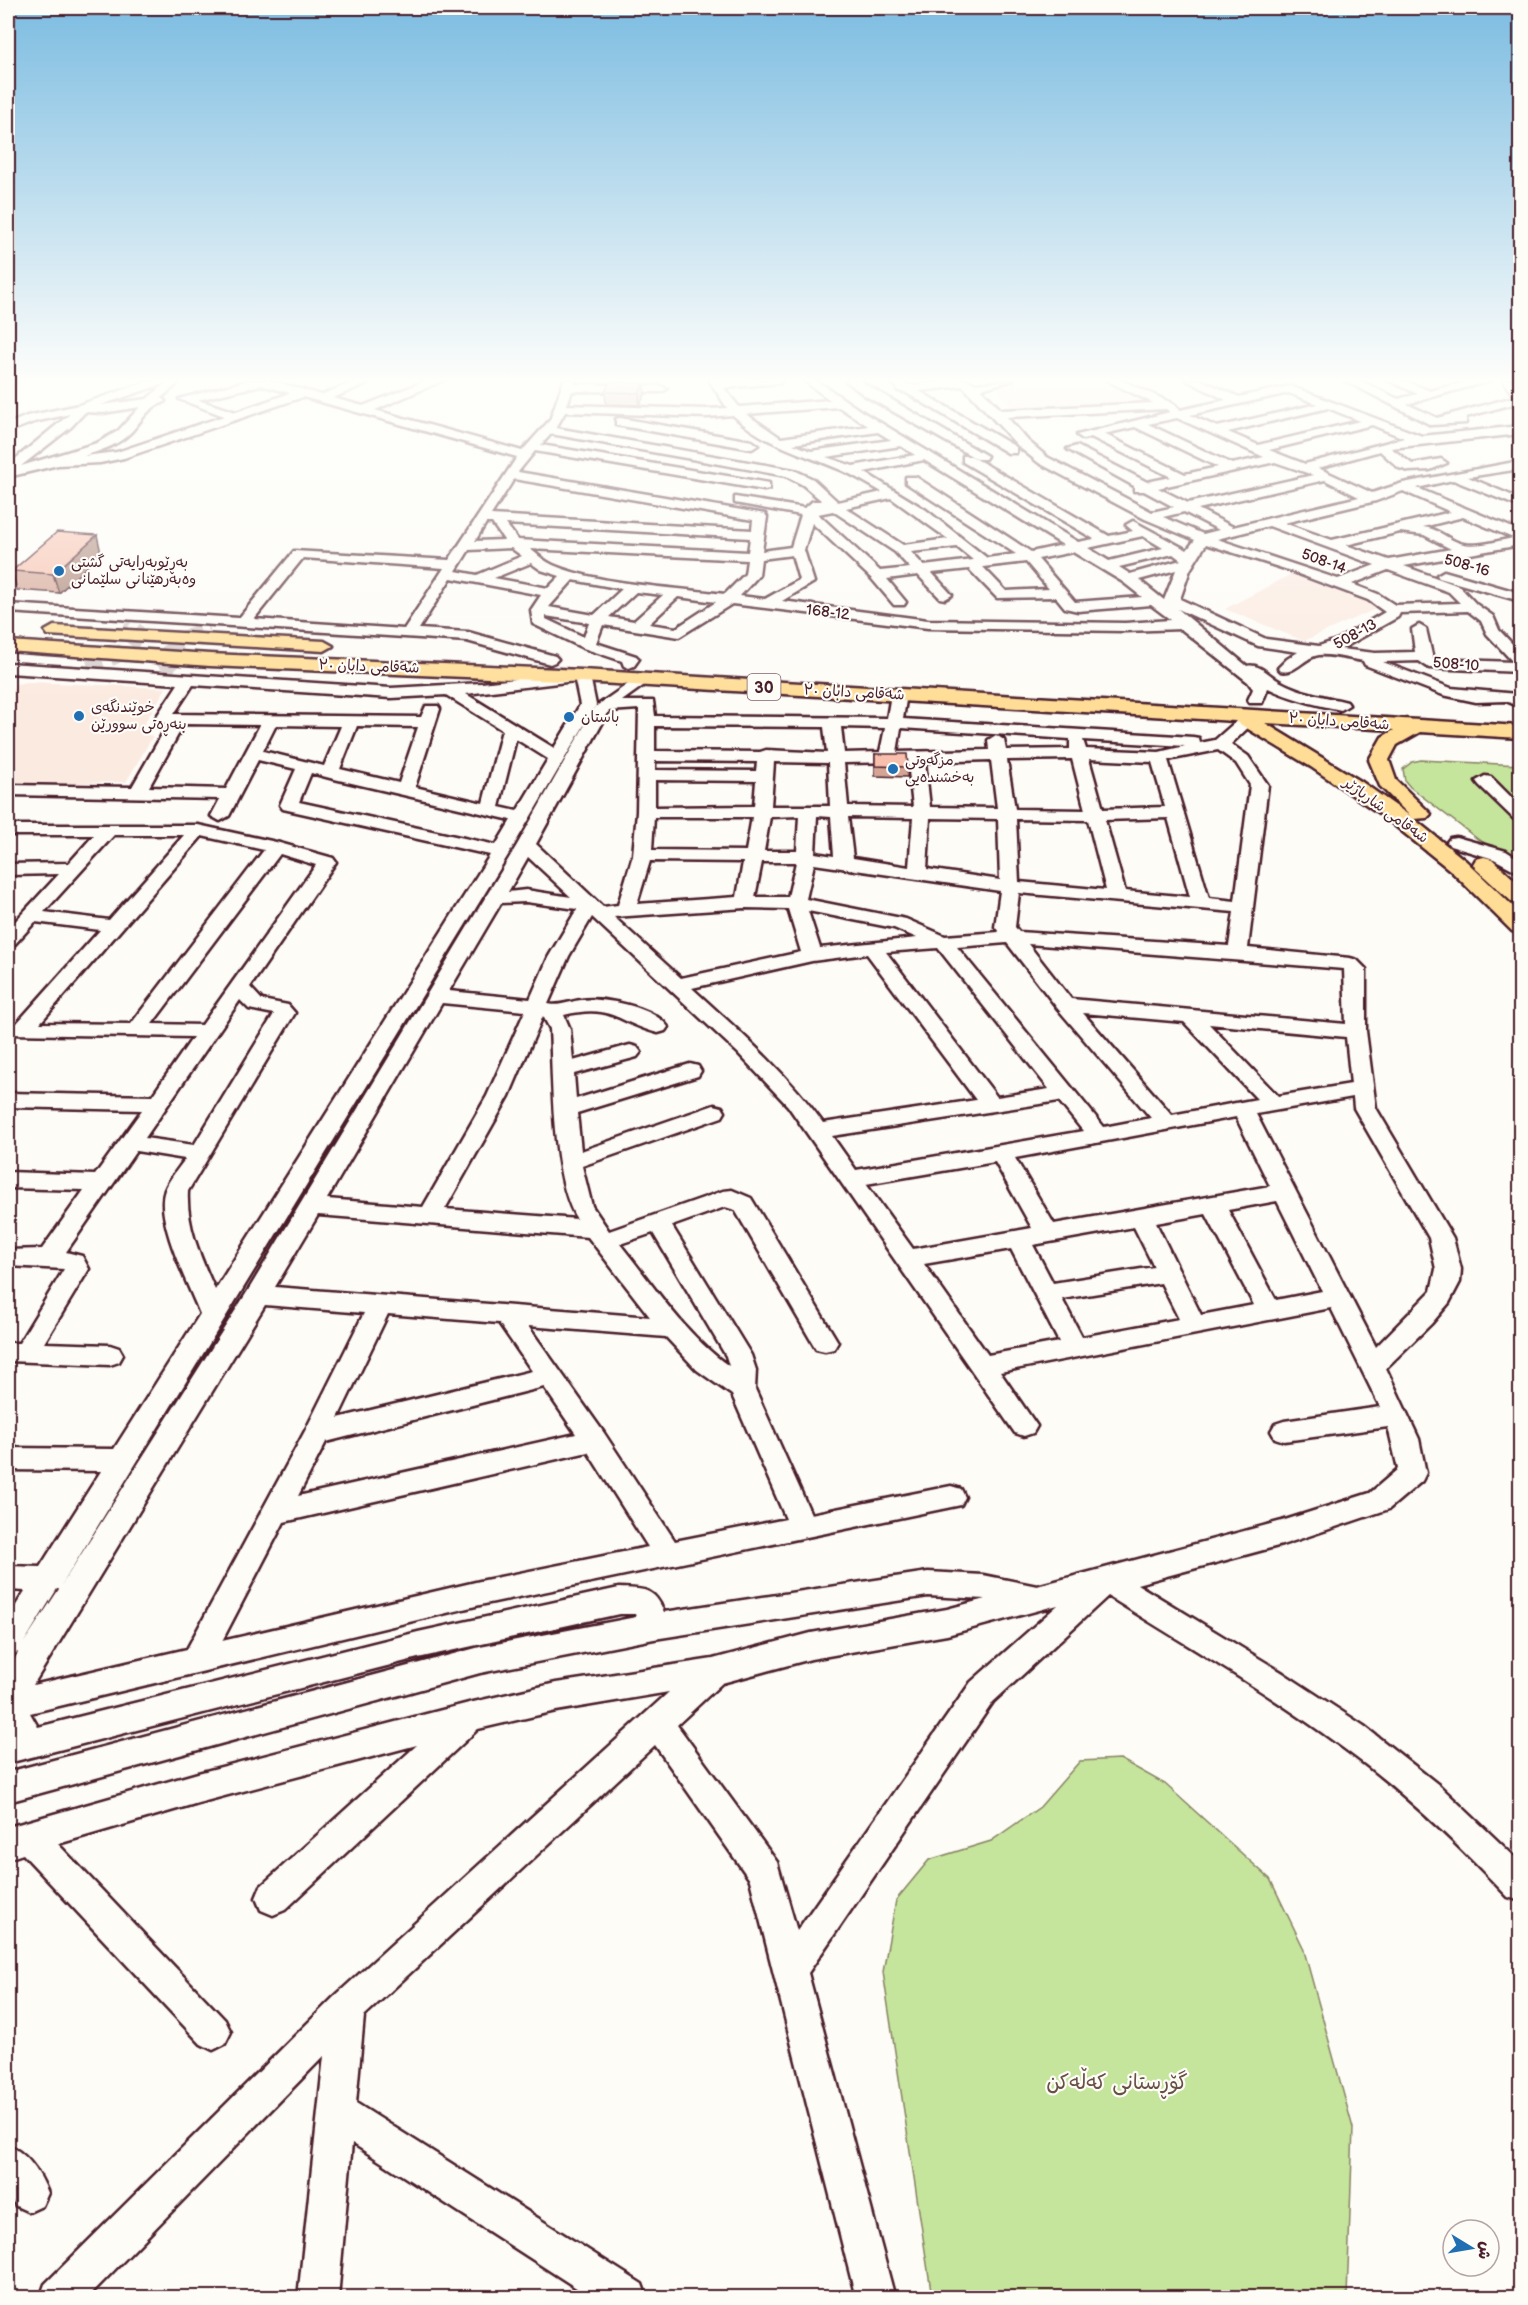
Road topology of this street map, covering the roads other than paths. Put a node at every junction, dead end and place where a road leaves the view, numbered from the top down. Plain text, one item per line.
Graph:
1 (504, 488) edge
2 (584, 488) edge
3 (636, 488) edge
4 (677, 488) edge
5 (762, 488) edge
6 (815, 488) edge
7 (882, 488) edge
8 (892, 488) edge
9 (923, 488) edge
10 (1016, 488) edge
11 (1084, 488) edge
12 (1099, 488) edge
13 (1139, 488) edge
14 (1149, 488) edge
15 (1272, 488) edge
16 (1276, 488) edge
17 (1351, 488) edge
18 (1402, 488) edge
19 (1405, 488) edge
20 (1483, 488) edge
21 (983, 489) joint
22 (886, 490) junction
23 (1109, 494) junction
24 (627, 495) junction
25 (1371, 498) junction
26 (940, 499) junction
27 (744, 501) junction
28 (831, 501) junction
29 (1521, 503) edge
30 (909, 506) junction
31 (1185, 507) junction
32 (1105, 508) dead end
33 (1323, 509) junction
34 (1018, 510) junction
35 (807, 512) junction
36 (1467, 512) junction
37 (489, 515) junction
38 (1150, 516) junction
39 (972, 520) junction
40 (1125, 520) dead end
41 (1269, 522) junction
42 (703, 524) junction
43 (941, 526) junction
44 (759, 527) junction
45 (664, 528) junction
46 (1048, 528) junction
47 (1400, 528) junction
48 (1231, 531) junction
49 (1145, 532) junction
50 (1521, 536) edge
51 (1001, 538) junction
52 (1203, 539) junction
53 (1106, 540) junction
54 (1521, 541) edge
55 (514, 544) junction
56 (962, 544) junction
57 (1332, 544) junction
58 (463, 546) junction
59 (1078, 548) junction
60 (619, 549) junction
61 (900, 549) junction
62 (1175, 549) junction
63 (797, 550) junction
64 (1477, 550) junction
65 (655, 551) junction
66 (754, 556) junction
67 (1029, 556) junction
68 (530, 558) junction
69 (1368, 558) junction
70 (1189, 560) junction
71 (979, 564) junction
72 (1387, 565) junction
73 (1107, 566) junction
74 (448, 569) junction
75 (1410, 569) junction
76 (921, 570) junction
77 (570, 575) junction
78 (877, 576) junction
79 (479, 579) junction
80 (1128, 579) junction
81 (1324, 579) junction
82 (601, 581) junction
83 (1339, 584) junction
84 (633, 587) junction
85 (1383, 591) junction
86 (551, 593) junction
87 (674, 593) junction
88 (1058, 593) junction
89 (945, 596) dead end
90 (1521, 597) edge
91 (728, 600) junction
92 (1156, 600) junction
93 (899, 602) dead end
94 (765, 605) junction
95 (1171, 606) junction
96 (1471, 607) junction
97 (8, 608) edge
98 (538, 610) junction
99 (1392, 611) junction
100 (8, 616) edge
101 (598, 619) junction
102 (243, 622) junction
103 (124, 624) dead end
104 (1185, 624) junction
105 (639, 625) junction
106 (8, 628) edge
107 (210, 629) tunnel mouth
108 (1419, 629) dead end
109 (409, 633) junction
110 (468, 638) junction
111 (1263, 643) junction
112 (588, 645) junction
113 (8, 646) edge
114 (1322, 652) junction
115 (1358, 656) junction
116 (1423, 657) junction
117 (550, 659) junction
118 (1521, 660) edge
119 (87, 664) tunnel mouth
120 (1521, 667) edge
121 (1286, 668) junction
122 (11, 669) edge
123 (635, 671) junction
124 (181, 675) junction
125 (582, 676) junction
126 (840, 683) junction
127 (1306, 690) dead end
128 (443, 691) junction
129 (899, 694) junction
130 (1256, 700) junction
131 (1521, 702) edge
132 (1341, 705) junction
133 (596, 706) junction
134 (1521, 715) edge
135 (1242, 717) junction
136 (179, 719) junction
137 (649, 721) junction
138 (717, 721) junction
139 (779, 721) junction
140 (270, 722) junction
141 (351, 722) junction
142 (428, 722) junction
143 (832, 722) junction
144 (896, 723) junction
145 (1416, 726) junction
146 (510, 729) junction
147 (995, 729) junction
148 (1521, 732) edge
149 (1074, 734) junction
150 (1221, 744) junction
151 (252, 754) junction
152 (997, 754) junction
153 (1078, 754) junction
154 (715, 755) junction
155 (772, 755) junction
156 (916, 755) junction
157 (648, 756) junction
158 (557, 757) junction
159 (888, 757) junction
160 (1159, 757) junction
161 (836, 758) junction
162 (305, 767) junction
163 (330, 773) junction
164 (647, 776) junction
165 (764, 776) junction
166 (1485, 781) dead end
167 (8, 790) edge
168 (405, 790) junction
169 (138, 792) junction
170 (231, 794) junction
171 (490, 809) junction
172 (762, 811) junction
173 (808, 811) junction
174 (837, 811) junction
175 (646, 812) junction
176 (922, 812) junction
177 (1176, 812) junction
178 (1007, 814) junction
179 (1093, 815) junction
180 (1521, 815) edge
181 (220, 816) dead end
182 (522, 817) junction
183 (8, 830) edge
184 (110, 830) junction
185 (198, 830) junction
186 (1456, 842) junction
187 (526, 845) junction
188 (276, 847) junction
189 (501, 852) junction
190 (642, 855) junction
191 (754, 856) junction
192 (806, 857) junction
193 (844, 863) junction
194 (74, 868) junction
195 (1521, 868) edge
196 (8, 869) edge
197 (918, 873) junction
198 (1010, 887) junction
199 (1117, 897) junction
200 (1521, 897) edge
201 (494, 898) junction
202 (745, 902) junction
203 (795, 903) junction
204 (1201, 903) junction
205 (1244, 907) junction
206 (594, 909) junction
207 (626, 910) junction
208 (28, 916) junction
209 (114, 926) junction
210 (1521, 926) edge
211 (1010, 937) junction
212 (8, 940) edge
213 (943, 942) junction
214 (872, 947) junction
215 (1238, 953) junction
216 (812, 955) junction
217 (678, 985) junction
218 (239, 987) junction
219 (435, 996) junction
220 (1065, 1005) junction
221 (544, 1009) junction
222 (1190, 1016) junction
223 (658, 1027) dead end
224 (15, 1029) edge
225 (137, 1030) junction
226 (208, 1031) junction
227 (1356, 1031) junction
228 (630, 1052) dead end
229 (565, 1070) junction
230 (690, 1071) dead end
231 (1361, 1089) junction
232 (1066, 1093) junction
233 (9, 1098) edge
234 (158, 1102) junction
235 (1273, 1103) junction
236 (991, 1104) junction
237 (343, 1106) junction
238 (368, 1108) junction
239 (567, 1108) junction
240 (1242, 1108) junction
241 (714, 1112) dead end
242 (1167, 1123) junction
243 (819, 1131) junction
244 (1098, 1135) junction
245 (129, 1143) junction
246 (199, 1153) junction
247 (1002, 1155) junction
248 (571, 1161) junction
249 (852, 1178) junction
250 (8, 1180) edge
251 (101, 1183) junction
252 (1283, 1192) junction
253 (1213, 1204) junction
254 (310, 1206) junction
255 (429, 1216) junction
256 (1141, 1216) junction
257 (658, 1222) junction
258 (1047, 1233) junction
259 (600, 1235) junction
260 (1018, 1239) junction
261 (8, 1258) edge
262 (49, 1258) junction
263 (906, 1259) junction
264 (1169, 1273) junction
265 (1046, 1293) junction
266 (258, 1295) junction
267 (1335, 1298) junction
268 (381, 1304) junction
269 (1269, 1310) junction
270 (505, 1313) junction
271 (213, 1315) junction
272 (1194, 1325) junction
273 (673, 1328) junction
274 (825, 1342) dead end
275 (1075, 1348) junction
276 (17, 1352) edge
277 (110, 1355) dead end
278 (741, 1361) junction
279 (983, 1366) junction
280 (1372, 1366) junction
281 (715, 1370) junction
282 (550, 1376) junction
283 (742, 1389) junction
284 (1397, 1415) junction
285 (1024, 1426) dead end
286 (1284, 1431) dead end
287 (317, 1434) junction
288 (596, 1440) junction
289 (8, 1459) edge
290 (124, 1460) junction
291 (951, 1497) dead end
292 (273, 1513) junction
293 (89, 1516) junction
294 (116, 1520) junction
295 (803, 1526) junction
296 (667, 1553) junction
297 (8, 1578) edge
298 (50, 1580) junction
299 (1106, 1581) junction
300 (1037, 1599) junction
301 (654, 1626) junction
302 (8, 1643) edge
303 (197, 1659) junction
304 (713, 1672) junction
305 (14, 1703) junction
306 (469, 1717) junction
307 (657, 1723) junction
308 (20, 1746) edge
309 (8, 1787) edge
310 (18, 1840) edge
311 (1521, 1886) edge
312 (273, 1898) dead end
313 (790, 1970) junction
314 (347, 2008) junction
315 (213, 2032) dead end
316 (337, 2112) junction
317 (8, 2164) edge
318 (29, 2193) dead end
319 (58, 2298) edge
320 (318, 2298) edge
321 (628, 2298) edge
322 (876, 2298) edge

1 - 37 street
2 - 24 street
3 - 24 street
4 - 27 street
5 - 27 street
6 - 28 street
7 - 22 street
8 - 22 street
9 - 26 street
10 - 53 street
11 - 32 street
12 - 23 street, 508-14
13 - 23 street
14 - 31 street
15 - 31 street
16 - 33 street
17 - 25 street
18 - 25 street
19 - 36 street
20 - 29 street
21 - 26 street
21 - 34 street
22 - 28 street
22 - 30 street
23 - 38 street, 508-14
24 - 44 street
25 - 33 street
26 - 30 street
26 - 39 street
27 - 35 street
28 - 35 street
28 - 61 street
30 - 43 street
31 - 38 street
31 - 48 street
33 - 41 street
34 - 39 street
34 - 46 street
35 - 63 street
35 - 78 street
36 - 47 street
36 - 50 street
37 - 42 street
37 - 45 street
37 - 55 street, 168-12
37 - 58 street
38 - 52 street, 508-14
39 - 43 street
39 - 51 street
40 - 49 street
41 - 48 street
41 - 57 street
42 - 44 street
42 - 45 street
43 - 56 street
44 - 66 street
45 - 65 street
46 - 51 street
46 - 59 street
47 - 57 street
47 - 64 street
48 - 52 street
49 - 53 street
49 - 62 street
51 - 56 street
51 - 67 street
52 - 70 street
52 - 81 street, 508-14
53 - 59 street
54 - 64 street
55 - 58 street
55 - 60 street
55 - 68 street, 168-12
56 - 61 street
56 - 71 street
57 - 69 street
58 - 74 street
59 - 67 street
59 - 73 street
60 - 65 street
60 - 82 street
61 - 76 street
62 - 70 street
62 - 73 street
63 - 66 street
63 - 94 street
64 - 75 street
65 - 66 street
66 - 91 street
67 - 71 street
67 - 88 street
68 - 77 street, 168-12
68 - 79 street
69 - 72 street
69 - 81 street
70 - 80 street
70 - 95 street
71 - 76 street
71 - 88 street
72 - 75 street
72 - 83 street
73 - 80 street
74 - 79 street
74 - 102 street
74 - 109 street
75 - 85 street
75 - 90 street, 508-16
75 - 96 street
76 - 78 street
76 - 89 street
77 - 82 street, 168-12
77 - 86 street
78 - 93 street
79 - 86 street
80 - 92 street
81 - 83 street, 508-14
82 - 84 street, 168-12
83 - 85 street, 508-14
84 - 87 street, 168-12
84 - 101 street
85 - 99 street, 508-14
86 - 98 street
87 - 91 street, 168-12
87 - 105 street
88 - 92 street
91 - 94 street, 168-12
91 - 105 street
92 - 95 street
94 - 104 street, 168-12
95 - 104 street
95 - 111 street
95 - 132 street
96 - 99 street
96 - 118 street
97 - 102 street
98 - 101 street
98 - 112 street
99 - 114 street, 508-13
100 - 103 street
101 - 105 street
101 - 112 street
102 - 109 street
104 - 130 street
106 - 117 main road, شەقامی دابان ٣٠ / 30
107 - 110 street
108 - 116 street, 508-10
109 - 110 street
110 - 117 street
111 - 114 street
111 - 121 street
112 - 123 street
113 - 125 main road, شەقامی دابان ٣٠ / 30
114 - 115 street
114 - 121 street, 508-13
115 - 116 street
115 - 131 street
116 - 120 street, 508-10
117 - 123 main road, شەقامی دابان ٣٠ / 30
119 - 122 street
121 - 127 street
122 - 124 street
123 - 125 main road, شەقامی دابان ٣٠ / 30
123 - 126 main road, شەقامی دابان ٣٠ / 30
123 - 133 street
124 - 128 street
124 - 136 street
125 - 128 street
125 - 133 street
126 - 129 main road, شەقامی دابان ٣٠ / 30
126 - 130 main road, شەقامی دابان ٣٠ / 30
128 - 142 street
128 - 146 street
129 - 135 main road, شەقامی دابان ٣٠ / 30
129 - 144 street
130 - 132 main road, شەقامی دابان ٣٠ / 30
132 - 134 main road, شەقامی دابان ٣٠ / 30
133 - 137 street
133 - 158 street
133 - 187 street
135 - 145 main road, شەقامی دابان ٣٠ / 30
135 - 150 street
135 - 210 main road, شەقامی شارباژێر
136 - 140 street
136 - 169 street
137 - 138 street
137 - 157 street
138 - 139 street
138 - 154 street
139 - 143 street
139 - 155 street
140 - 141 street
140 - 151 street
141 - 142 street
141 - 163 street
142 - 168 street
143 - 144 street
143 - 161 street
144 - 147 street
144 - 159 street
145 - 148 main road, شەقامی دابان ٣٠ / 30
145 - 186 main road, شەقامی شارباژێر
146 - 158 street
146 - 171 street
147 - 149 street
147 - 152 street
149 - 150 street
149 - 153 street
150 - 160 street
150 - 205 street
151 - 162 street
151 - 170 street
152 - 153 street
152 - 156 street
152 - 178 street
153 - 160 street
153 - 179 street
154 - 155 street
154 - 157 street
155 - 161 street
155 - 165 street
156 - 159 street
156 - 176 street
157 - 164 street
158 - 182 street
159 - 161 street
160 - 177 street
161 - 174 street
162 - 163 street
162 - 189 street
163 - 168 street
164 - 165 street
164 - 175 street
165 - 172 street
166 - 180 street
167 - 169 street
168 - 171 street
169 - 170 street
170 - 181 street
171 - 182 street
172 - 173 street
172 - 175 street
172 - 191 street
173 - 174 street
173 - 192 street
174 - 176 street
174 - 193 street
175 - 190 street
176 - 178 street
176 - 197 street
177 - 179 street
177 - 204 street
178 - 179 street
178 - 198 street
179 - 199 street
182 - 189 street
183 - 184 street
184 - 185 street
184 - 194 street
185 - 188 street
185 - 209 street
186 - 195 street
186 - 200 main road, شەقامی شارباژێر
187 - 201 street
187 - 206 street
188 - 218 street
188 - 225 street
189 - 237 street
190 - 191 street
190 - 207 street
191 - 192 street
191 - 202 street
192 - 193 street
192 - 203 street
193 - 197 street
194 - 196 street
194 - 208 street
197 - 198 street
198 - 199 street
198 - 211 street
199 - 204 street
201 - 206 street
201 - 219 street
202 - 203 street
202 - 207 street
203 - 213 street
203 - 216 street
204 - 205 street
205 - 215 street
206 - 207 street
206 - 217 street
206 - 221 street
208 - 209 street
208 - 212 street
209 - 224 street
211 - 213 street
211 - 215 street
211 - 220 street
213 - 214 street
213 - 232 street
214 - 216 street
214 - 236 street
215 - 227 street
216 - 217 street
217 - 243 street
218 - 226 street
218 - 246 street
219 - 221 street
219 - 238 street
220 - 222 street
220 - 242 street
221 - 223 street
221 - 229 street
221 - 255 street
222 - 227 street
222 - 235 street
224 - 225 street
225 - 226 street
226 - 234 street
227 - 231 street
228 - 229 street
229 - 239 street
230 - 239 street
231 - 235 street
231 - 280 street
232 - 236 street
232 - 244 street
233 - 234 street
234 - 245 street
235 - 240 street
236 - 243 street
237 - 238 street
237 - 271 street
238 - 254 street
239 - 248 street
240 - 242 street
240 - 252 street
241 - 248 street
242 - 244 street
243 - 249 street
244 - 247 street
245 - 246 street
245 - 251 street
246 - 271 street
247 - 249 street
247 - 258 street
248 - 259 street
249 - 263 street
250 - 251 street
251 - 262 street
252 - 253 street
252 - 267 street
253 - 256 street
253 - 269 street
254 - 255 street
254 - 266 street
255 - 259 street
256 - 258 street
256 - 264 street
257 - 259 street
257 - 274 street
257 - 278 street
258 - 260 street
259 - 273 street
260 - 263 street
260 - 265 street
261 - 262 street
262 - 276 street
263 - 279 street
264 - 265 street
264 - 272 street
265 - 275 street
266 - 268 street
266 - 294 street
267 - 269 street
267 - 280 street
268 - 270 street
268 - 287 street
269 - 272 street
270 - 273 street
270 - 282 street
271 - 290 street
272 - 275 street
273 - 281 street
275 - 279 street
276 - 277 street
278 - 281 street
278 - 283 street
279 - 285 street
280 - 284 street
281 - 283 street
282 - 287 street
282 - 288 street
283 - 295 street
284 - 286 street
284 - 299 street
287 - 292 street
288 - 292 street
288 - 296 street
289 - 290 street
290 - 293 street
291 - 295 street
292 - 303 street
293 - 294 street
293 - 298 street
294 - 305 street
295 - 296 street
296 - 303 street
297 - 298 street
298 - 302 street
299 - 300 street
299 - 311 street
299 - 313 street
300 - 301 street
300 - 304 street
301 - 308 street
301 - 309 street
303 - 305 street
304 - 306 street
304 - 307 street
305 - 308 street
306 - 310 street
306 - 312 street
307 - 313 street
307 - 314 street
310 - 315 street
313 - 322 street
314 - 316 street
314 - 319 street
316 - 320 street
316 - 321 street
317 - 318 street

